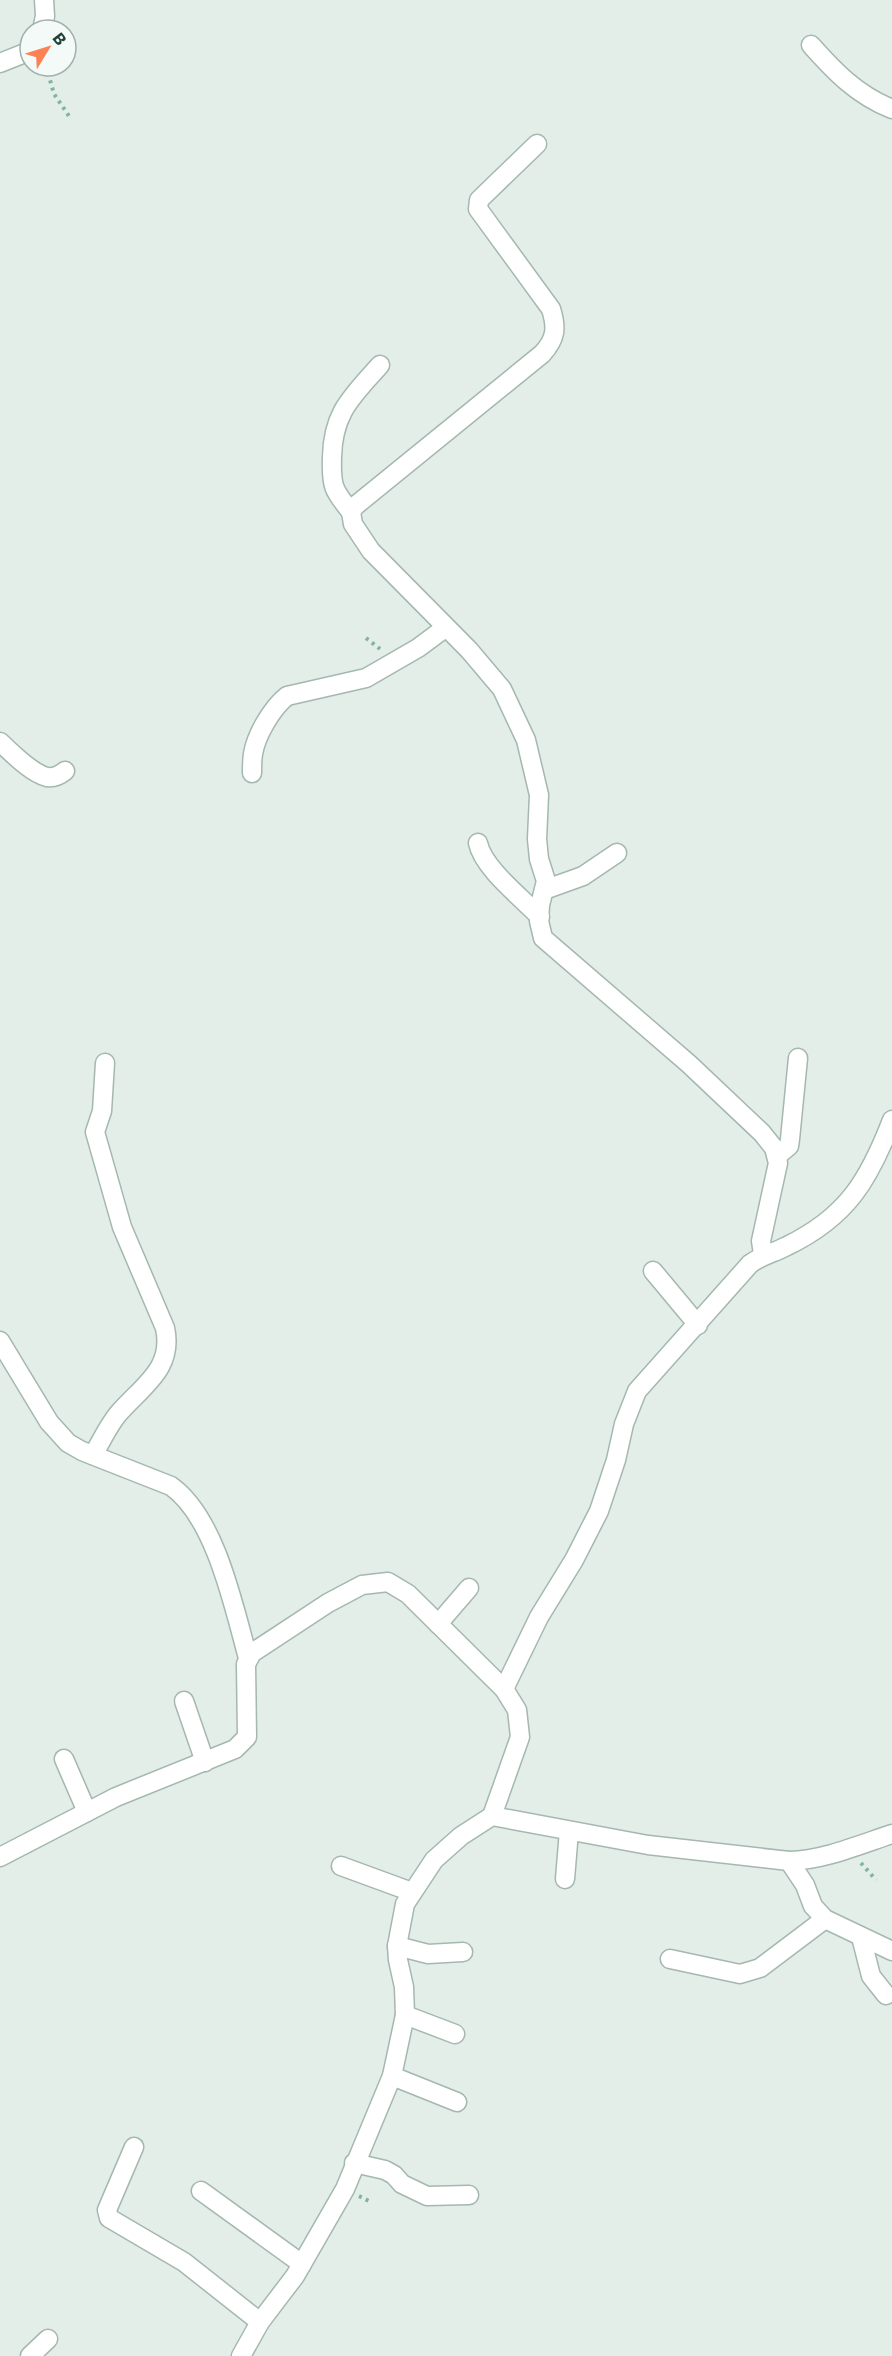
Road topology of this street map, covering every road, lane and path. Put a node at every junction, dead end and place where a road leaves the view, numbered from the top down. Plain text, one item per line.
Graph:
1 (44, 0) edge
2 (45, 18) edge
3 (811, 45) dead end
4 (18, 57) edge
5 (0, 63) edge
6 (49, 78) edge
7 (892, 108) edge
8 (69, 116) dead end
9 (537, 144) dead end
10 (380, 365) dead end
11 (351, 512) junction
12 (445, 628) junction
13 (0, 742) edge
14 (65, 771) dead end
15 (252, 773) dead end
16 (478, 843) dead end
17 (617, 853) dead end
18 (544, 890) junction
19 (540, 917) junction
20 (798, 1058) dead end
21 (105, 1063) dead end
22 (892, 1120) edge
23 (777, 1155) junction
24 (763, 1254) junction
25 (653, 1271) dead end
26 (698, 1325) junction
27 (0, 1341) edge
28 (93, 1455) junction
29 (468, 1588) dead end
30 (438, 1624) junction
31 (248, 1658) junction
32 (504, 1689) junction
33 (184, 1701) dead end
34 (64, 1759) dead end
35 (205, 1762) junction
36 (87, 1812) junction
37 (492, 1816) junction
38 (569, 1832) junction
39 (892, 1834) edge
40 (1, 1853) edge
41 (789, 1861) junction
42 (341, 1866) dead end
43 (565, 1879) dead end
44 (412, 1892) junction
45 (825, 1919) junction
46 (861, 1937) junction
47 (398, 1946) junction
48 (892, 1951) edge
49 (463, 1952) dead end
50 (670, 1959) dead end
51 (886, 1995) dead end
52 (405, 2015) junction
53 (455, 2034) dead end
54 (392, 2076) junction
55 (457, 2102) dead end
56 (134, 2147) dead end
57 (354, 2163) junction
58 (201, 2192) dead end
59 (469, 2195) dead end
60 (302, 2264) junction
61 (260, 2322) junction
62 (48, 2339) dead end
63 (30, 2356) edge
64 (241, 2356) edge

1 - 2 street
3 - 7 street
4 - 5 street
6 - 8 path
9 - 11 street
10 - 11 street
11 - 12 street
12 - 15 street
12 - 18 street
13 - 14 street
16 - 19 street
17 - 18 street
18 - 19 street
19 - 23 street
20 - 23 street
21 - 28 street
22 - 24 street
23 - 24 street
24 - 26 street
25 - 26 street
26 - 32 street
27 - 28 street
28 - 31 street
29 - 30 street
30 - 31 street
30 - 32 street
31 - 35 street
32 - 37 street
33 - 35 street
34 - 36 street
35 - 36 street
36 - 40 street
37 - 38 street
37 - 44 street
38 - 41 street
38 - 43 street
39 - 41 street
41 - 45 street
42 - 44 street
44 - 47 street
45 - 46 street
45 - 50 street
46 - 48 street
46 - 51 street
47 - 49 street
47 - 52 street
52 - 53 street
52 - 54 street
54 - 55 street
54 - 57 street
56 - 61 street
57 - 59 street
57 - 60 street
58 - 60 street
60 - 61 street
61 - 64 street
62 - 63 street

